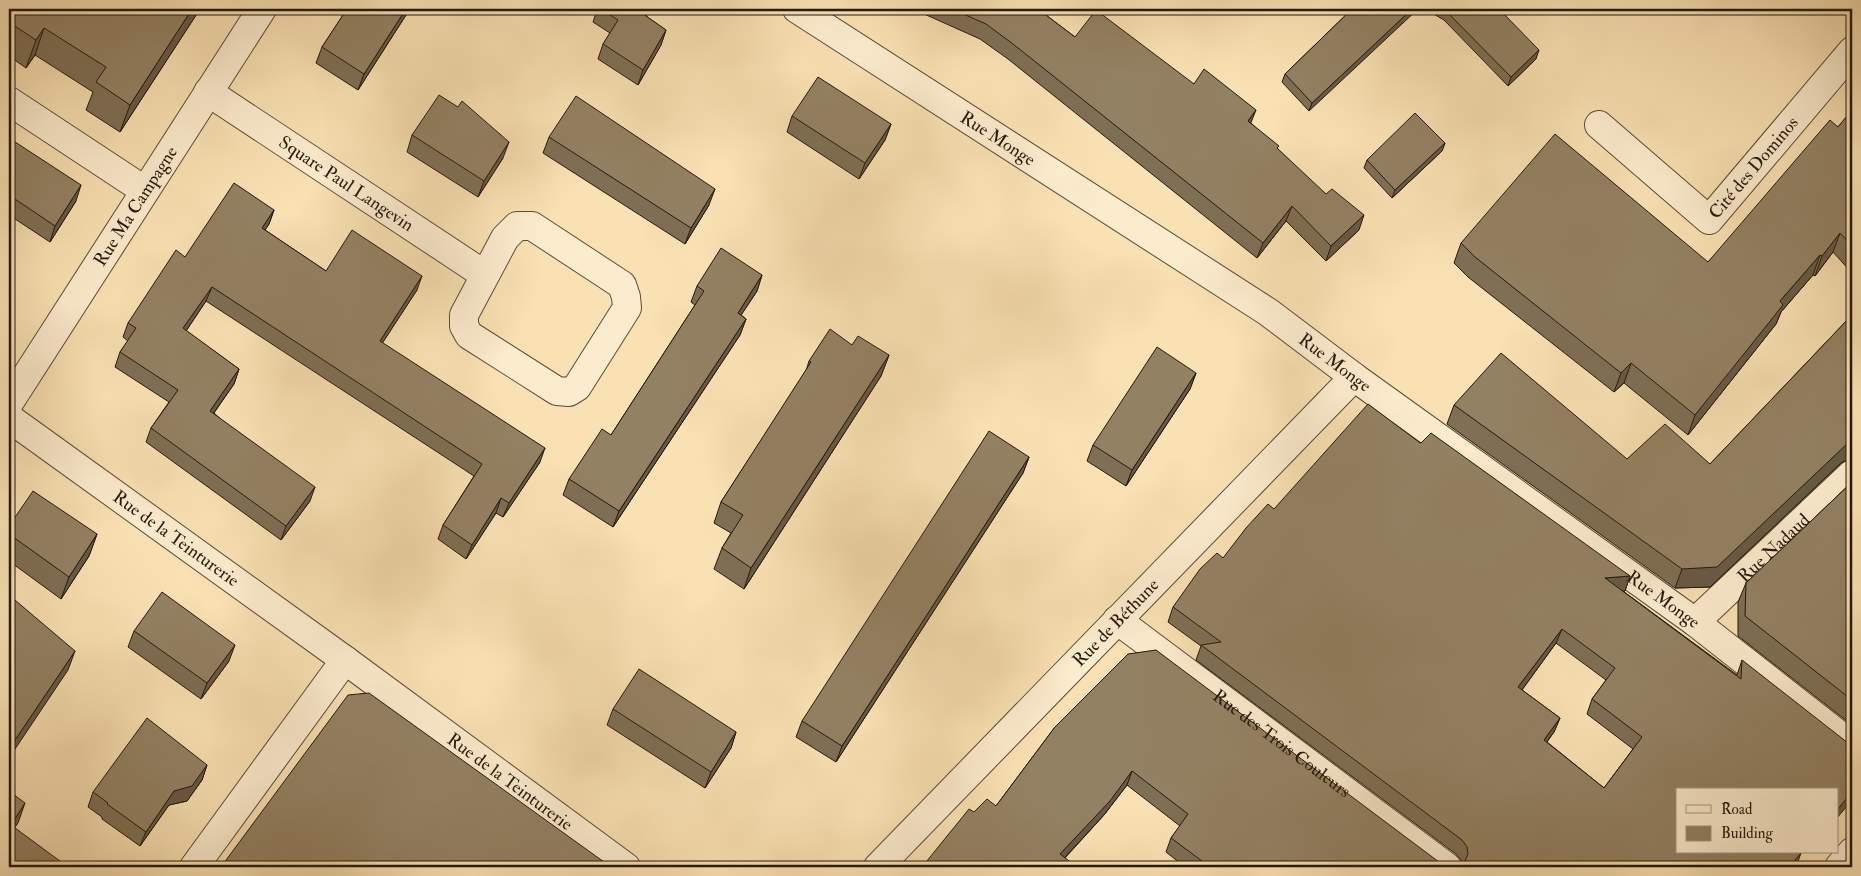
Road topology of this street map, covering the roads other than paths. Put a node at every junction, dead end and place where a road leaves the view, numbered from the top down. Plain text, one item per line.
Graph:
1 (262, 9) edge
2 (797, 9) edge
3 (1852, 51) edge
4 (208, 92) junction
5 (9, 101) edge
6 (1599, 125) dead end
7 (144, 190) junction
8 (485, 275) junction
9 (1354, 377) junction
10 (9, 403) edge
11 (9, 418) edge
12 (1852, 474) edge
13 (1117, 620) junction
14 (1696, 622) junction
15 (344, 660) junction
16 (1852, 745) edge
17 (1852, 852) edge
18 (194, 867) edge
19 (626, 867) edge
20 (878, 867) edge
21 (1447, 867) edge
22 (1839, 867) edge

1 - 4 street, Rue Ma Campagne
2 - 9 street, Rue Monge
3 - 6 street, Cité des Dominos
4 - 7 street, Rue Ma Campagne
4 - 8 street, Square Paul Langevin
5 - 7 street
7 - 10 street, Rue Ma Campagne
8 - 8 street
9 - 13 street, Rue de Béthune
9 - 14 street, Rue Monge
11 - 15 street, Rue de la Teinturerie
12 - 14 street, Rue Nadaud
13 - 20 street, Rue de Béthune
13 - 21 street, Rue des Trois Couleurs
14 - 16 street, Rue Monge
15 - 18 street
15 - 19 street, Rue de la Teinturerie
17 - 22 street

